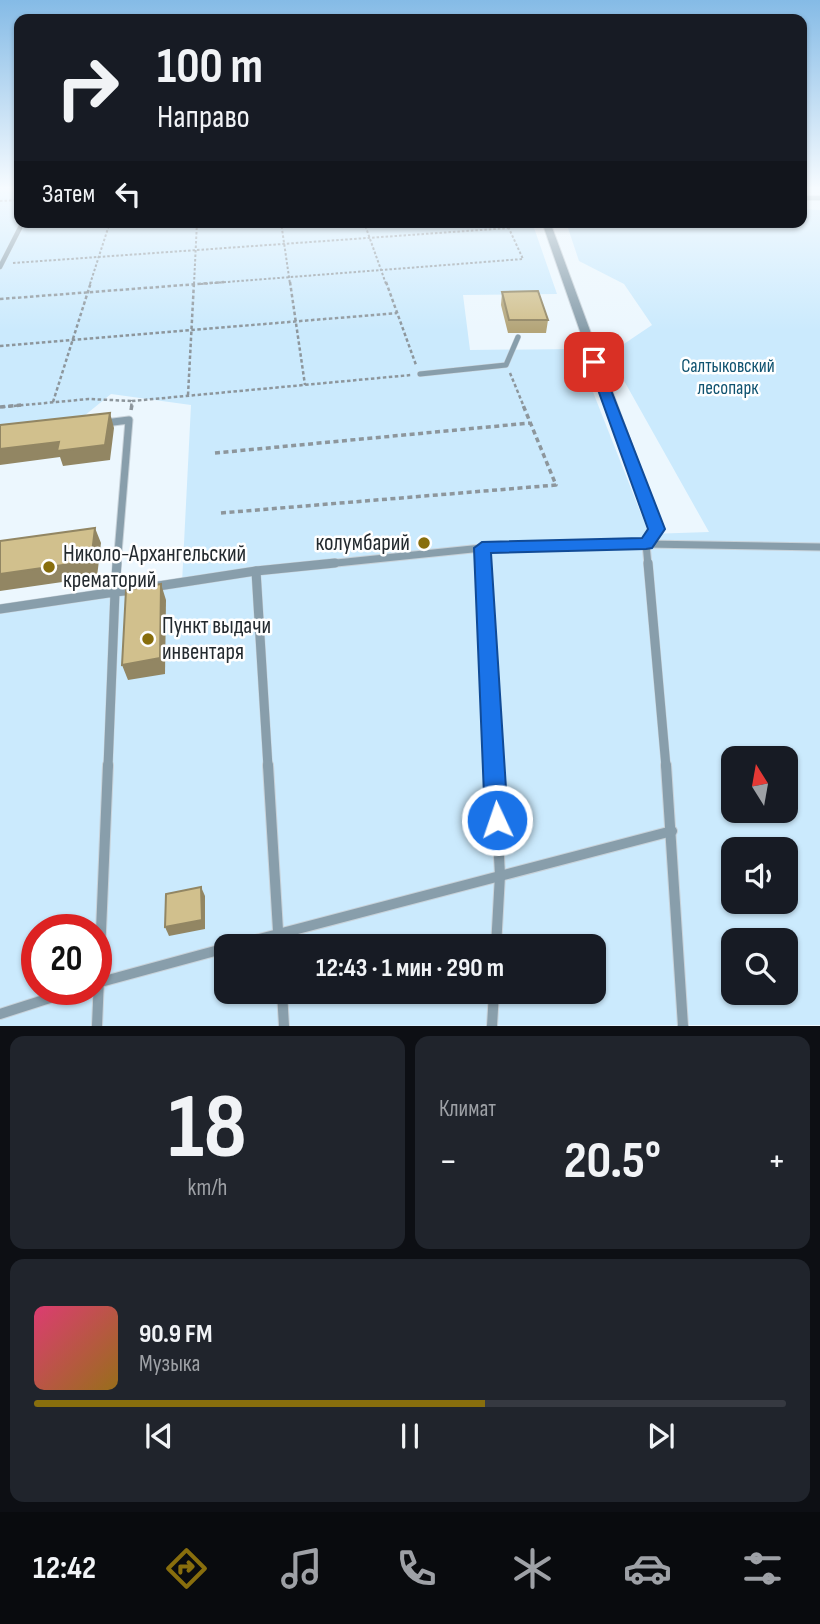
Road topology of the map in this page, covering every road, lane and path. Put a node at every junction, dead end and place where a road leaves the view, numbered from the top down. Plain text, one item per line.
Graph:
1 (16, 235) edge
2 (106, 235) edge
3 (196, 235) edge
4 (283, 235) edge
5 (369, 235) edge
6 (413, 235) edge
7 (512, 235) edge
8 (551, 235) edge
9 (370, 238) junction
10 (284, 244) junction
11 (195, 250) junction
12 (99, 257) junction
13 (1, 265) edge
14 (381, 270) junction
15 (289, 277) junction
16 (194, 284) junction
17 (88, 292) junction
18 (0, 299) edge
19 (397, 313) junction
20 (296, 323) junction
21 (191, 332) junction
22 (518, 337) dead end
23 (73, 341) junction
24 (0, 346) edge
25 (506, 365) junction
26 (420, 374) junction
27 (305, 385) junction
28 (188, 396) junction
29 (132, 401) junction
30 (53, 402) junction
31 (0, 407) edge
32 (129, 420) junction
33 (530, 423) junction
34 (90, 425) edge
35 (215, 453) dead end
36 (221, 513) dead end
37 (646, 544) junction
38 (820, 547) edge
39 (482, 548) junction
40 (256, 570) junction
41 (115, 592) junction
42 (0, 609) edge
43 (672, 831) junction
44 (500, 875) junction
45 (101, 914) edge
46 (278, 933) junction
47 (274, 934) edge
48 (497, 934) edge
49 (214, 951) edge
50 (112, 978) edge
51 (283, 1004) edge
52 (493, 1004) edge
53 (28, 1005) edge
54 (97, 1005) edge
55 (0, 1014) edge
56 (97, 1026) edge
57 (284, 1026) edge
58 (492, 1026) edge
59 (683, 1026) edge

1 - 13 lane
2 - 12 path
3 - 11 path
4 - 10 path
5 - 9 path
6 - 9 path
7 - 14 path
8 - 37 street
9 - 10 path
9 - 14 path
10 - 11 path
10 - 15 path
11 - 12 path
11 - 16 path
12 - 13 path
12 - 17 path
14 - 15 path
14 - 19 path
15 - 16 path
15 - 20 path
16 - 17 path
16 - 21 path
17 - 18 path
17 - 23 path
19 - 20 path
19 - 26 path
20 - 21 path
20 - 27 path
21 - 23 path
21 - 28 path
22 - 25 lane
23 - 24 path
23 - 30 path
25 - 26 lane
25 - 33 path
26 - 27 path
27 - 28 path
28 - 29 path
29 - 30 path
29 - 32 path
30 - 31 path
32 - 34 lane
32 - 41 lane
33 - 35 path
33 - 36 path
37 - 38 lane
37 - 39 lane
37 - 43 lane
39 - 40 lane
39 - 44 lane
40 - 41 lane
40 - 46 lane
41 - 42 lane
41 - 45 lane
43 - 44 lane
43 - 59 lane
44 - 46 lane
44 - 48 lane
46 - 47 lane
49 - 50 lane
51 - 57 lane
52 - 58 lane
53 - 55 lane
54 - 56 lane

